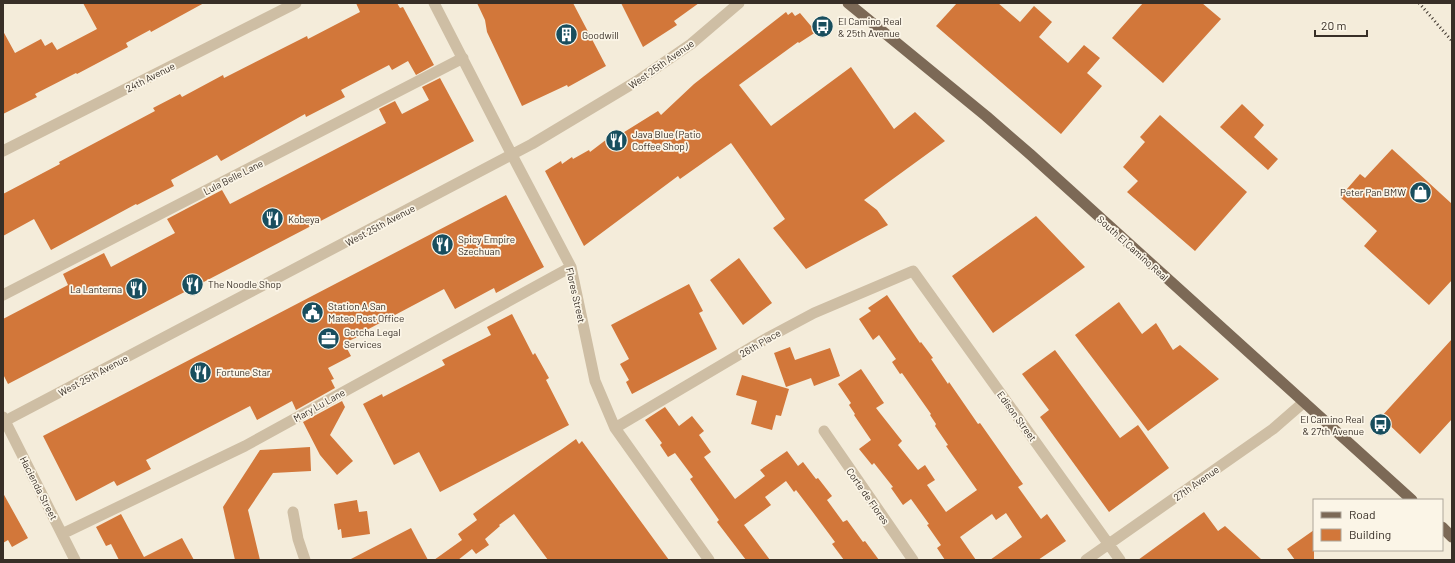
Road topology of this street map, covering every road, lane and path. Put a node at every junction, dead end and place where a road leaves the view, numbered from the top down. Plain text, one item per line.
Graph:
1 (296, 3) edge
2 (434, 3) edge
3 (739, 3) edge
4 (848, 3) edge
5 (462, 58) junction
6 (3, 151) edge
7 (512, 155) junction
8 (571, 266) junction
9 (914, 271) joint
10 (3, 295) edge
11 (1304, 402) junction
12 (4, 419) edge
13 (615, 428) junction
14 (824, 432) dead end
15 (1411, 499) edge
16 (293, 512) dead end
17 (1443, 528) edge
18 (62, 534) junction
19 (1452, 536) edge
20 (1108, 544) junction
21 (74, 560) edge
22 (305, 560) edge
23 (709, 560) edge
24 (913, 560) edge
25 (1086, 560) edge
26 (1120, 560) edge

1 - 6 street, 24th Avenue
2 - 5 street, Flores Street
3 - 7 street, West 25th Avenue
4 - 11 main road, South El Camino Real
5 - 7 street, Flores Street
5 - 10 street, Lula Belle Lane
7 - 8 street, Flores Street
7 - 12 street, West 25th Avenue
8 - 13 street, Flores Street
8 - 18 street, Mary Lu Lane
9 - 13 street, 26th Place
9 - 20 street, Edison Street
11 - 15 main road, South El Camino Real
11 - 20 street, 27th Avenue
12 - 18 street, Hacienda Street
13 - 23 street, Flores Street
14 - 24 street, Corte de Flores
16 - 22 street
17 - 19 main road
18 - 21 street, Hacienda Street
20 - 25 street, 27th Avenue
20 - 26 street, Edison Street

